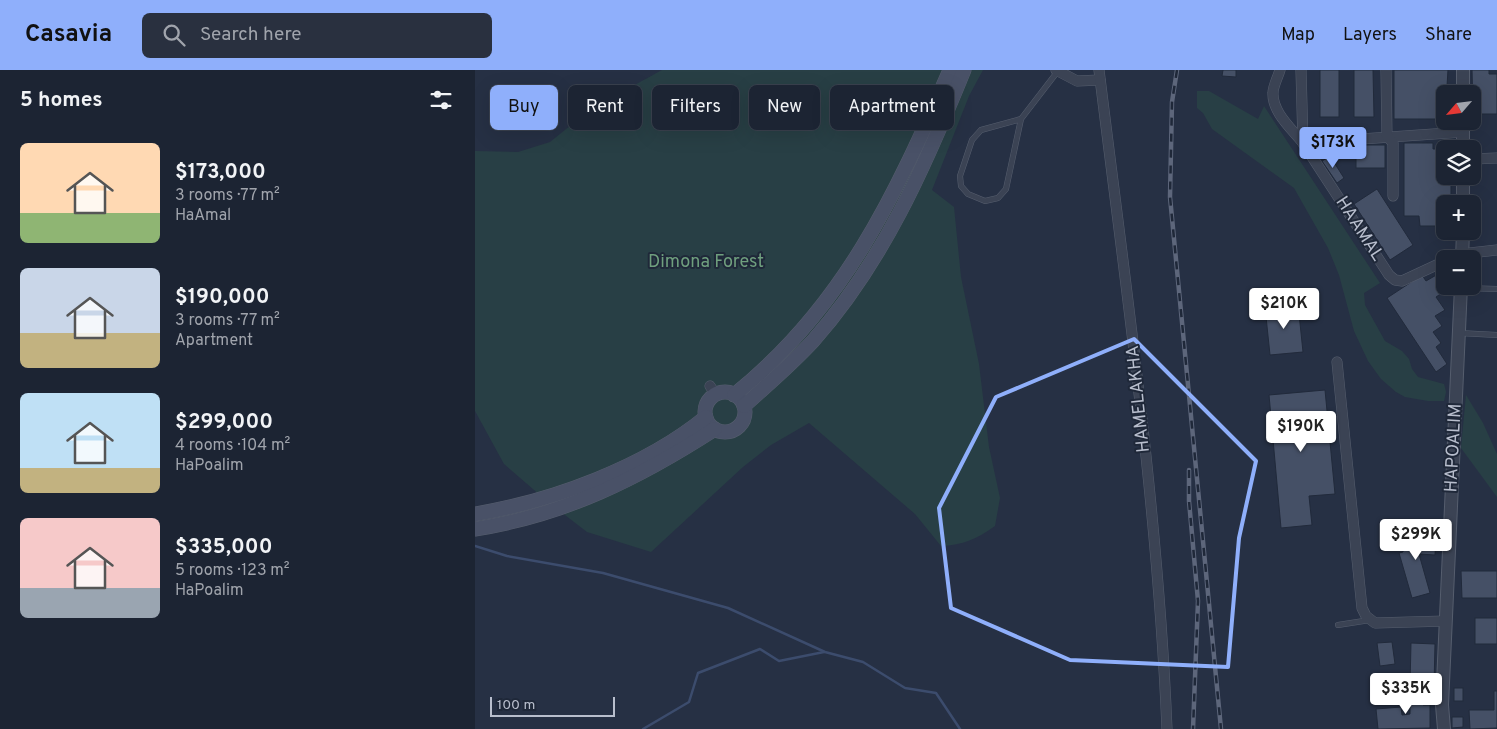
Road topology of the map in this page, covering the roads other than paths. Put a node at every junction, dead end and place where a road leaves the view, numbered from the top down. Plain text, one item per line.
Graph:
1 (950, 70) edge
2 (963, 70) edge
3 (1057, 70) edge
4 (1280, 70) edge
5 (1301, 70) edge
6 (1386, 70) edge
7 (1463, 70) edge
8 (1099, 75) edge
9 (1463, 85) edge
10 (1021, 119) junction
11 (1438, 130) edge
12 (1387, 136) junction
13 (1303, 143) junction
14 (1497, 158) edge
15 (1481, 159) edge
16 (1393, 196) dead end
17 (1497, 250) edge
18 (1481, 253) edge
19 (1436, 265) edge
20 (1481, 288) edge
21 (1497, 289) edge
22 (1461, 295) edge
23 (1459, 333) junction
24 (1497, 335) edge
25 (1337, 362) dead end
26 (734, 395) junction
27 (745, 406) junction
28 (706, 417) junction
29 (715, 429) junction
30 (475, 514) edge
31 (475, 529) edge
32 (1371, 620) junction
33 (1446, 621) junction
34 (1338, 625) dead end
35 (1167, 729) edge
36 (1444, 729) edge

1 - 26 main road
2 - 27 main road
3 - 8 street
3 - 10 lane
4 - 13 street, HAAMAL
5 - 13 street
6 - 12 street
7 - 9 street
8 - 35 street, HAMELAKHA
10 - 10 lane
11 - 12 street
12 - 13 street
12 - 16 street
13 - 19 street, HAAMAL
14 - 15 street
17 - 18 street
20 - 21 lane
22 - 23 street, HAPOALIM
23 - 24 lane
23 - 33 street, HAPOALIM
25 - 32 street
26 - 27 main road
26 - 28 main road
27 - 29 main road
28 - 29 main road
28 - 30 main road
29 - 31 main road
32 - 33 street
32 - 34 lane
33 - 36 street, HAPOALIM

